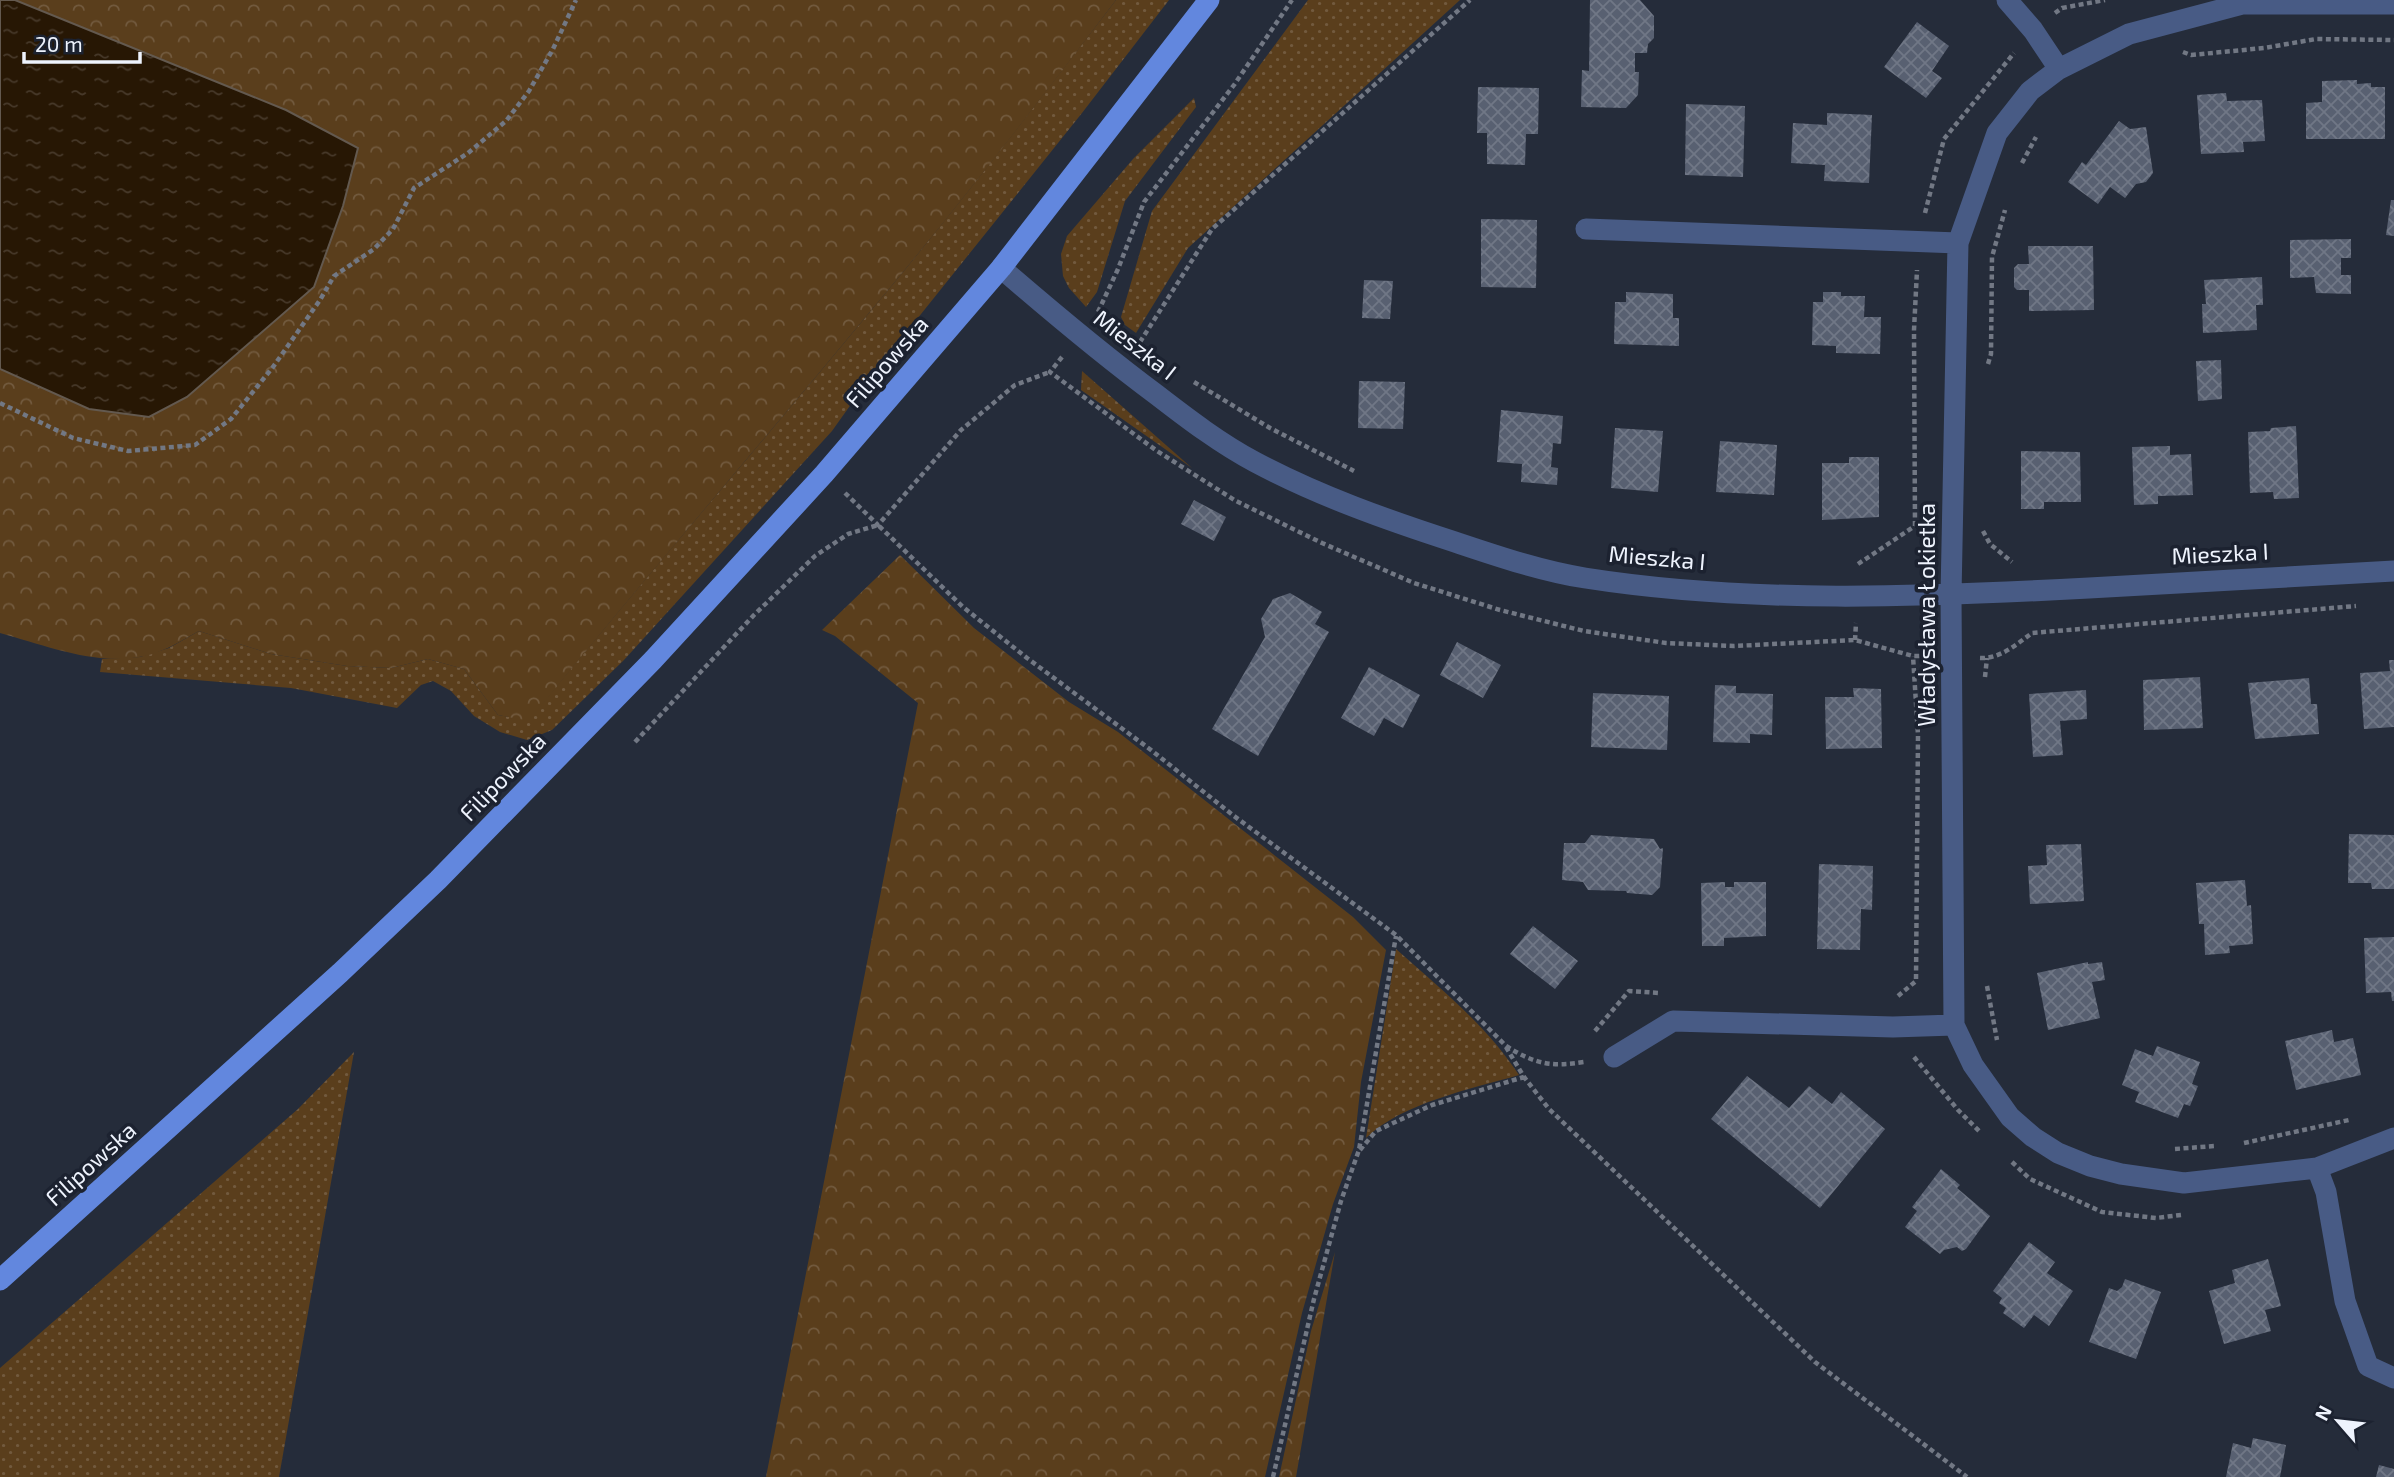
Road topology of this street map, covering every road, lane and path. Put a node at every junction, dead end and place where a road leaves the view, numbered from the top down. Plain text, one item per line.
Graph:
1 (576, 0) edge
2 (1209, 0) edge
3 (1292, 0) edge
4 (1470, 0) edge
5 (2007, 0) edge
6 (2394, 4) edge
7 (2394, 40) edge
8 (2179, 50) dead end
9 (2059, 69) junction
10 (2038, 133) dead end
11 (2020, 167) dead end
12 (2007, 201) dead end
13 (1586, 229) dead end
14 (1958, 243) junction
15 (1001, 268) junction
16 (1130, 334) dead end
17 (1080, 336) junction
18 (1140, 342) junction
19 (1148, 347) dead end
20 (1988, 368) dead end
21 (1050, 372) dead end
22 (1191, 380) dead end
23 (0, 403) edge
24 (1356, 472) dead end
25 (824, 474) junction
26 (878, 524) junction
27 (1953, 524) junction
28 (2025, 561) dead end
29 (1846, 567) dead end
30 (2394, 571) edge
31 (1951, 595) junction
32 (1913, 656) dead end
33 (1987, 658) dead end
34 (1984, 683) dead end
35 (635, 742) dead end
36 (1396, 935) junction
37 (1986, 985) dead end
38 (1666, 993) dead end
39 (1897, 997) dead end
40 (1954, 1025) junction
41 (1586, 1041) dead end
42 (1506, 1046) junction
43 (2000, 1052) dead end
44 (1614, 1057) joint
45 (1524, 1077) junction
46 (2355, 1119) dead end
47 (2394, 1138) edge
48 (2237, 1144) dead end
49 (2224, 1145) dead end
50 (2172, 1149) dead end
51 (1359, 1150) junction
52 (2317, 1168) junction
53 (0, 1280) edge
54 (2394, 1378) edge
55 (1273, 1477) edge
56 (1966, 1477) edge

1 - 23 path
2 - 15 main road, Filipowska
3 - 17 path
4 - 18 path
5 - 9 street
6 - 9 street, Władysława Łokietka
7 - 8 path
9 - 14 street, Władysława Łokietka
10 - 11 path
12 - 20 path
13 - 14 street
14 - 27 street, Władysława Łokietka
15 - 17 street, Mieszka I
15 - 25 main road, Filipowska
16 - 18 path
17 - 31 street, Mieszka I
18 - 19 path
21 - 26 path
22 - 24 path
25 - 26 path
25 - 53 main road, Filipowska
26 - 35 path
26 - 36 path
27 - 28 path
27 - 29 path
27 - 31 street, Władysława Łokietka
30 - 31 street, Mieszka I
31 - 40 street, Władysława Łokietka
32 - 39 path
33 - 34 path
36 - 42 path
36 - 51 path
37 - 43 path
38 - 41 path
40 - 44 street
40 - 52 street, Władysława Łokietka
42 - 44 path
42 - 45 path
45 - 51 path
45 - 56 path
46 - 48 path
47 - 52 street, Władysława Łokietka
49 - 50 path
51 - 55 path
52 - 54 street

